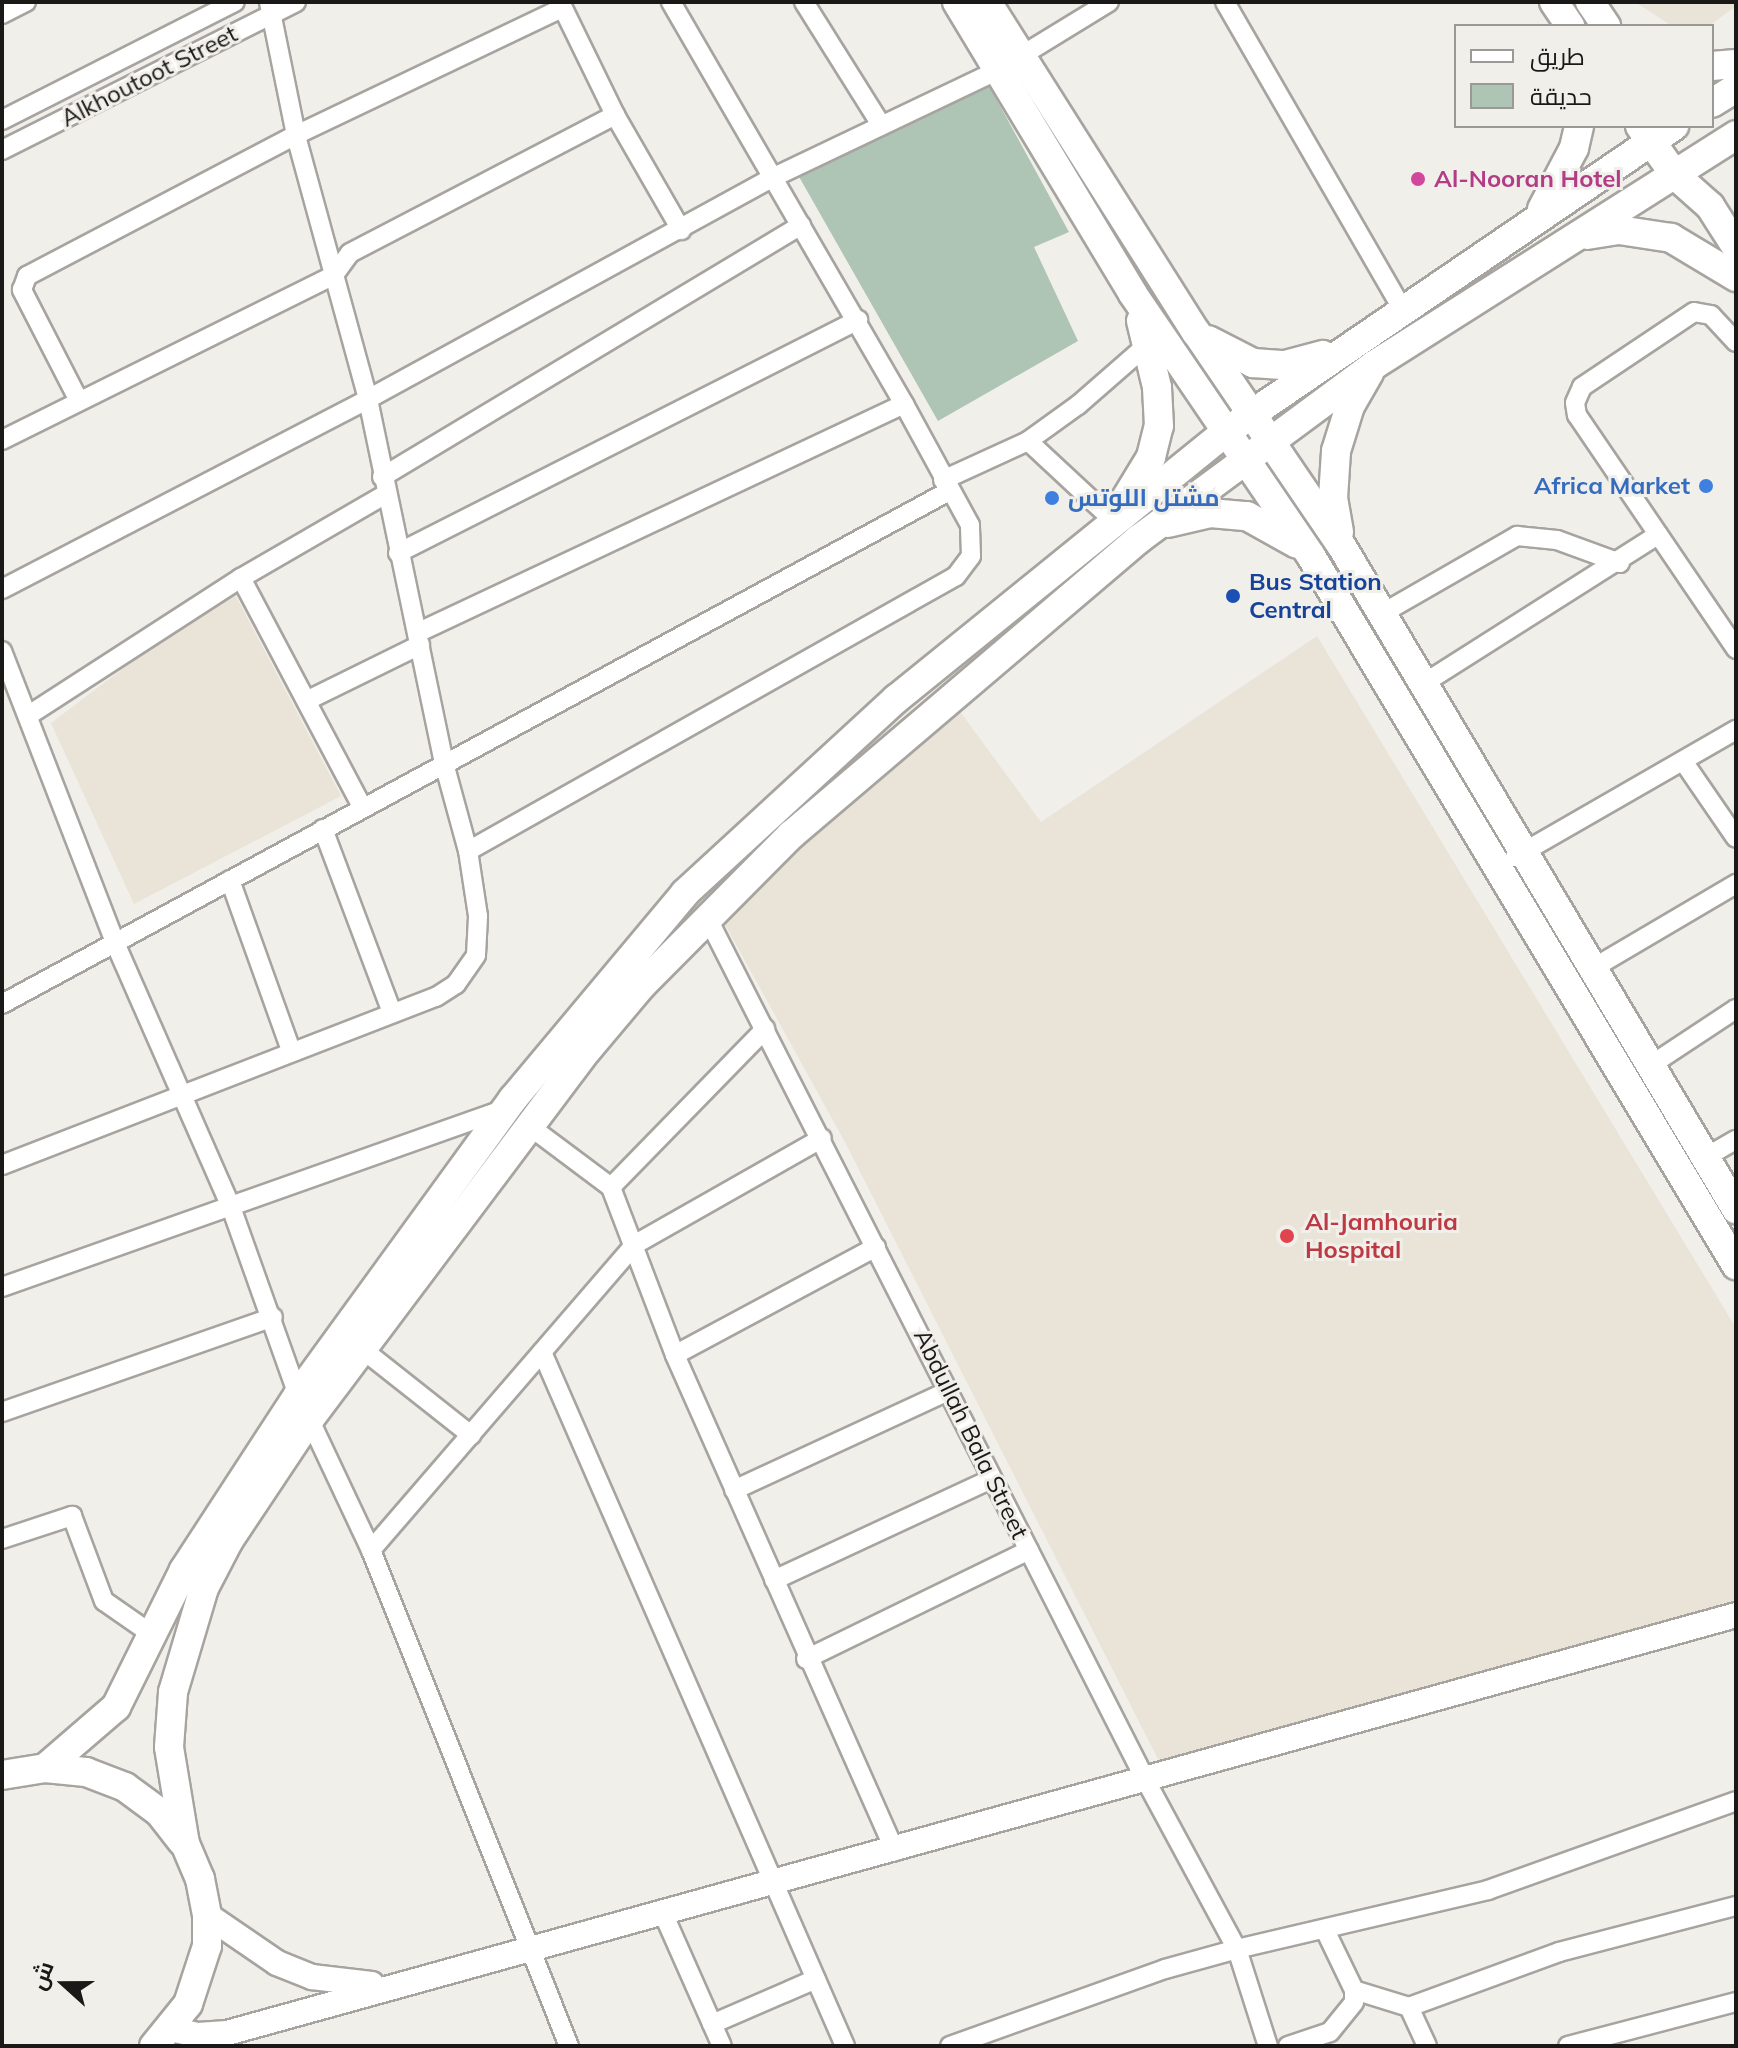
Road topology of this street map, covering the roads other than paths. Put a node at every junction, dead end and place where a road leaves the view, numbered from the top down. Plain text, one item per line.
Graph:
1 (26, 2) edge
2 (235, 2) edge
3 (296, 2) edge
4 (671, 2) edge
5 (804, 2) edge
6 (957, 2) edge
7 (987, 2) edge
8 (1109, 2) edge
9 (1225, 2) edge
10 (561, 5) edge
11 (272, 7) edge
12 (2, 14) edge
13 (1008, 62) junction
14 (1736, 64) edge
15 (1714, 66) edge
16 (1736, 88) edge
17 (1714, 102) edge
18 (615, 115) junction
19 (2, 120) edge
20 (880, 123) junction
21 (1579, 128) edge
22 (1661, 130) edge
23 (296, 135) junction
24 (1736, 135) edge
25 (2, 150) edge
26 (1686, 168) junction
27 (774, 177) junction
28 (1538, 215) junction
29 (801, 225) junction
30 (681, 230) junction
31 (1578, 236) junction
32 (1736, 247) edge
33 (334, 275) junction
34 (1736, 277) edge
35 (1133, 294) junction
36 (1402, 309) junction
37 (858, 320) junction
38 (1196, 332) junction
39 (1736, 342) edge
40 (1148, 344) junction
41 (1347, 348) junction
42 (1374, 365) junction
43 (78, 399) junction
44 (368, 399) junction
45 (904, 404) junction
46 (1253, 411) junction
47 (1224, 433) junction
48 (1272, 439) junction
49 (2, 440) edge
50 (1028, 441) junction
51 (1246, 457) junction
52 (946, 485) junction
53 (384, 486) junction
54 (1106, 526) junction
55 (1658, 535) junction
56 (1139, 539) junction
57 (1341, 545) junction
58 (398, 553) junction
59 (1311, 556) junction
60 (1620, 563) junction
61 (241, 578) junction
62 (2, 589) edge
63 (1383, 613) junction
64 (419, 639) junction
65 (1736, 649) edge
66 (2, 651) edge
67 (1426, 682) junction
68 (308, 700) junction
69 (29, 715) junction
70 (1736, 730) edge
71 (1683, 761) junction
72 (444, 763) junction
73 (363, 808) junction
74 (323, 829) junction
75 (1736, 838) edge
76 (468, 851) junction
77 (1528, 854) junction
78 (1496, 861) junction
79 (230, 880) junction
80 (1736, 884) edge
81 (707, 917) junction
82 (116, 945) junction
83 (1595, 967) junction
84 (2, 1004) edge
85 (392, 1013) junction
86 (1733, 1017) edge
87 (765, 1029) junction
88 (291, 1050) junction
89 (1651, 1065) junction
90 (183, 1093) junction
91 (517, 1117) junction
92 (822, 1138) junction
93 (1736, 1140) edge
94 (1706, 1157) junction
95 (2, 1165) edge
96 (611, 1187) junction
97 (231, 1207) junction
98 (1736, 1209) edge
99 (634, 1245) junction
100 (876, 1247) junction
101 (1736, 1265) edge
102 (2, 1287) edge
103 (273, 1317) junction
104 (362, 1349) junction
105 (542, 1352) junction
106 (675, 1355) junction
107 (950, 1390) junction
108 (304, 1408) junction
109 (2, 1412) edge
110 (471, 1435) junction
111 (992, 1479) junction
112 (734, 1490) junction
113 (2, 1539) edge
114 (371, 1550) junction
115 (1029, 1550) junction
116 (774, 1580) junction
117 (1736, 1615) edge
118 (153, 1635) junction
119 (806, 1659) junction
120 (45, 1768) junction
121 (2, 1775) edge
122 (1146, 1781) junction
123 (1736, 1801) edge
124 (185, 1844) junction
125 (895, 1851) junction
126 (776, 1884) junction
127 (1736, 1906) edge
128 (663, 1913) junction
129 (207, 1915) junction
130 (1325, 1930) junction
131 (527, 1947) junction
132 (1237, 1949) junction
133 (816, 1979) junction
134 (395, 1984) junction
135 (1354, 1990) junction
136 (1736, 2002) edge
137 (1409, 2007) junction
138 (712, 2024) junction
139 (162, 2040) edge
140 (569, 2046) edge
141 (722, 2046) edge
142 (845, 2046) edge
143 (950, 2046) edge
144 (1268, 2046) edge
145 (1288, 2046) edge
146 (1427, 2046) edge
147 (1568, 2046) edge

1 - 12 street
2 - 19 street, Alkhoutoot Street
3 - 11 street, Alkhoutoot Street
4 - 27 street
5 - 20 street
6 - 13 main road
7 - 13 main road
8 - 13 street
9 - 36 street
10 - 18 street
10 - 23 street
11 - 23 street
11 - 25 street, Alkhoutoot Street
13 - 20 street
13 - 35 main road
13 - 38 main road
14 - 15 main road
16 - 17 main road
18 - 30 street
18 - 33 street
20 - 27 street
21 - 28 main road
22 - 26 main road
22 - 28 main road
23 - 33 street
23 - 43 street
24 - 26 main road
26 - 31 main road
26 - 32 main road
27 - 29 street
27 - 30 street
28 - 36 main road
29 - 37 street
29 - 53 street
30 - 44 street
31 - 34 main road
31 - 42 main road
33 - 43 street
33 - 44 street
35 - 40 main road
35 - 47 main road
36 - 41 main road
37 - 45 street
37 - 58 street
38 - 41 main road
38 - 46 main road
39 - 55 street
40 - 50 street
40 - 54 main road
41 - 46 main road
42 - 48 main road
42 - 57 main road
43 - 49 street
44 - 53 street
44 - 62 street
45 - 52 street
45 - 64 street
46 - 47 main road
46 - 48 main road
47 - 51 main road
47 - 54 main road
48 - 51 main road
48 - 57 main road
50 - 52 street
50 - 54 street
51 - 56 main road
51 - 59 main road
52 - 72 street
52 - 76 street
53 - 58 street
53 - 61 street
54 - 91 main road
55 - 60 street
55 - 65 street
56 - 59 main road
56 - 81 main road
57 - 63 main road
58 - 64 street
59 - 78 main road
60 - 63 street
60 - 67 street
61 - 68 street
61 - 69 street
63 - 67 main road
64 - 68 street
64 - 72 street
66 - 69 street
67 - 77 main road
68 - 73 street
69 - 82 street
70 - 71 street
71 - 75 street
71 - 77 street
72 - 73 street
72 - 76 street
73 - 74 street
74 - 79 street
74 - 85 street
76 - 85 street
77 - 78 street
77 - 83 main road
78 - 101 main road
79 - 82 street
79 - 88 street
80 - 83 street
81 - 87 street, Abdullah Bala Street
81 - 91 main road
82 - 84 street
82 - 90 street
83 - 89 main road
85 - 88 street
86 - 89 street
87 - 92 street, Abdullah Bala Street
87 - 96 street
88 - 90 street
89 - 94 main road
90 - 95 street
90 - 97 street
91 - 96 street
91 - 97 street
91 - 104 main road
91 - 108 main road
92 - 99 street
92 - 100 street, Abdullah Bala Street
93 - 94 street
94 - 98 main road
96 - 99 street
97 - 102 street
97 - 103 street
99 - 105 street
99 - 106 street
100 - 106 street
100 - 107 street, Abdullah Bala Street
103 - 108 street
103 - 109 street
104 - 108 main road
104 - 110 street
105 - 110 street
105 - 126 street
106 - 112 street
107 - 111 street, Abdullah Bala Street
107 - 112 street
108 - 114 street
108 - 118 main road
108 - 124 main road
110 - 114 street
111 - 115 street, Abdullah Bala Street
111 - 116 street
112 - 116 street
113 - 118 street
114 - 131 street
115 - 119 street
115 - 122 street, Abdullah Bala Street
116 - 119 street
117 - 122 street
118 - 120 main road
119 - 125 street
120 - 121 main road
120 - 124 main road
122 - 125 street
122 - 132 street, Abdullah Bala Street
123 - 130 street
124 - 129 main road
125 - 126 street
126 - 128 street
126 - 133 street
127 - 137 street
128 - 131 street
128 - 138 street
129 - 134 street
129 - 139 main road
130 - 132 street
130 - 135 street
131 - 134 street
131 - 140 street
132 - 143 street
132 - 144 street, Abdullah Bala Street
133 - 138 street
133 - 142 street
134 - 139 street
135 - 137 street
135 - 145 street
136 - 147 street
137 - 146 street
138 - 141 street

